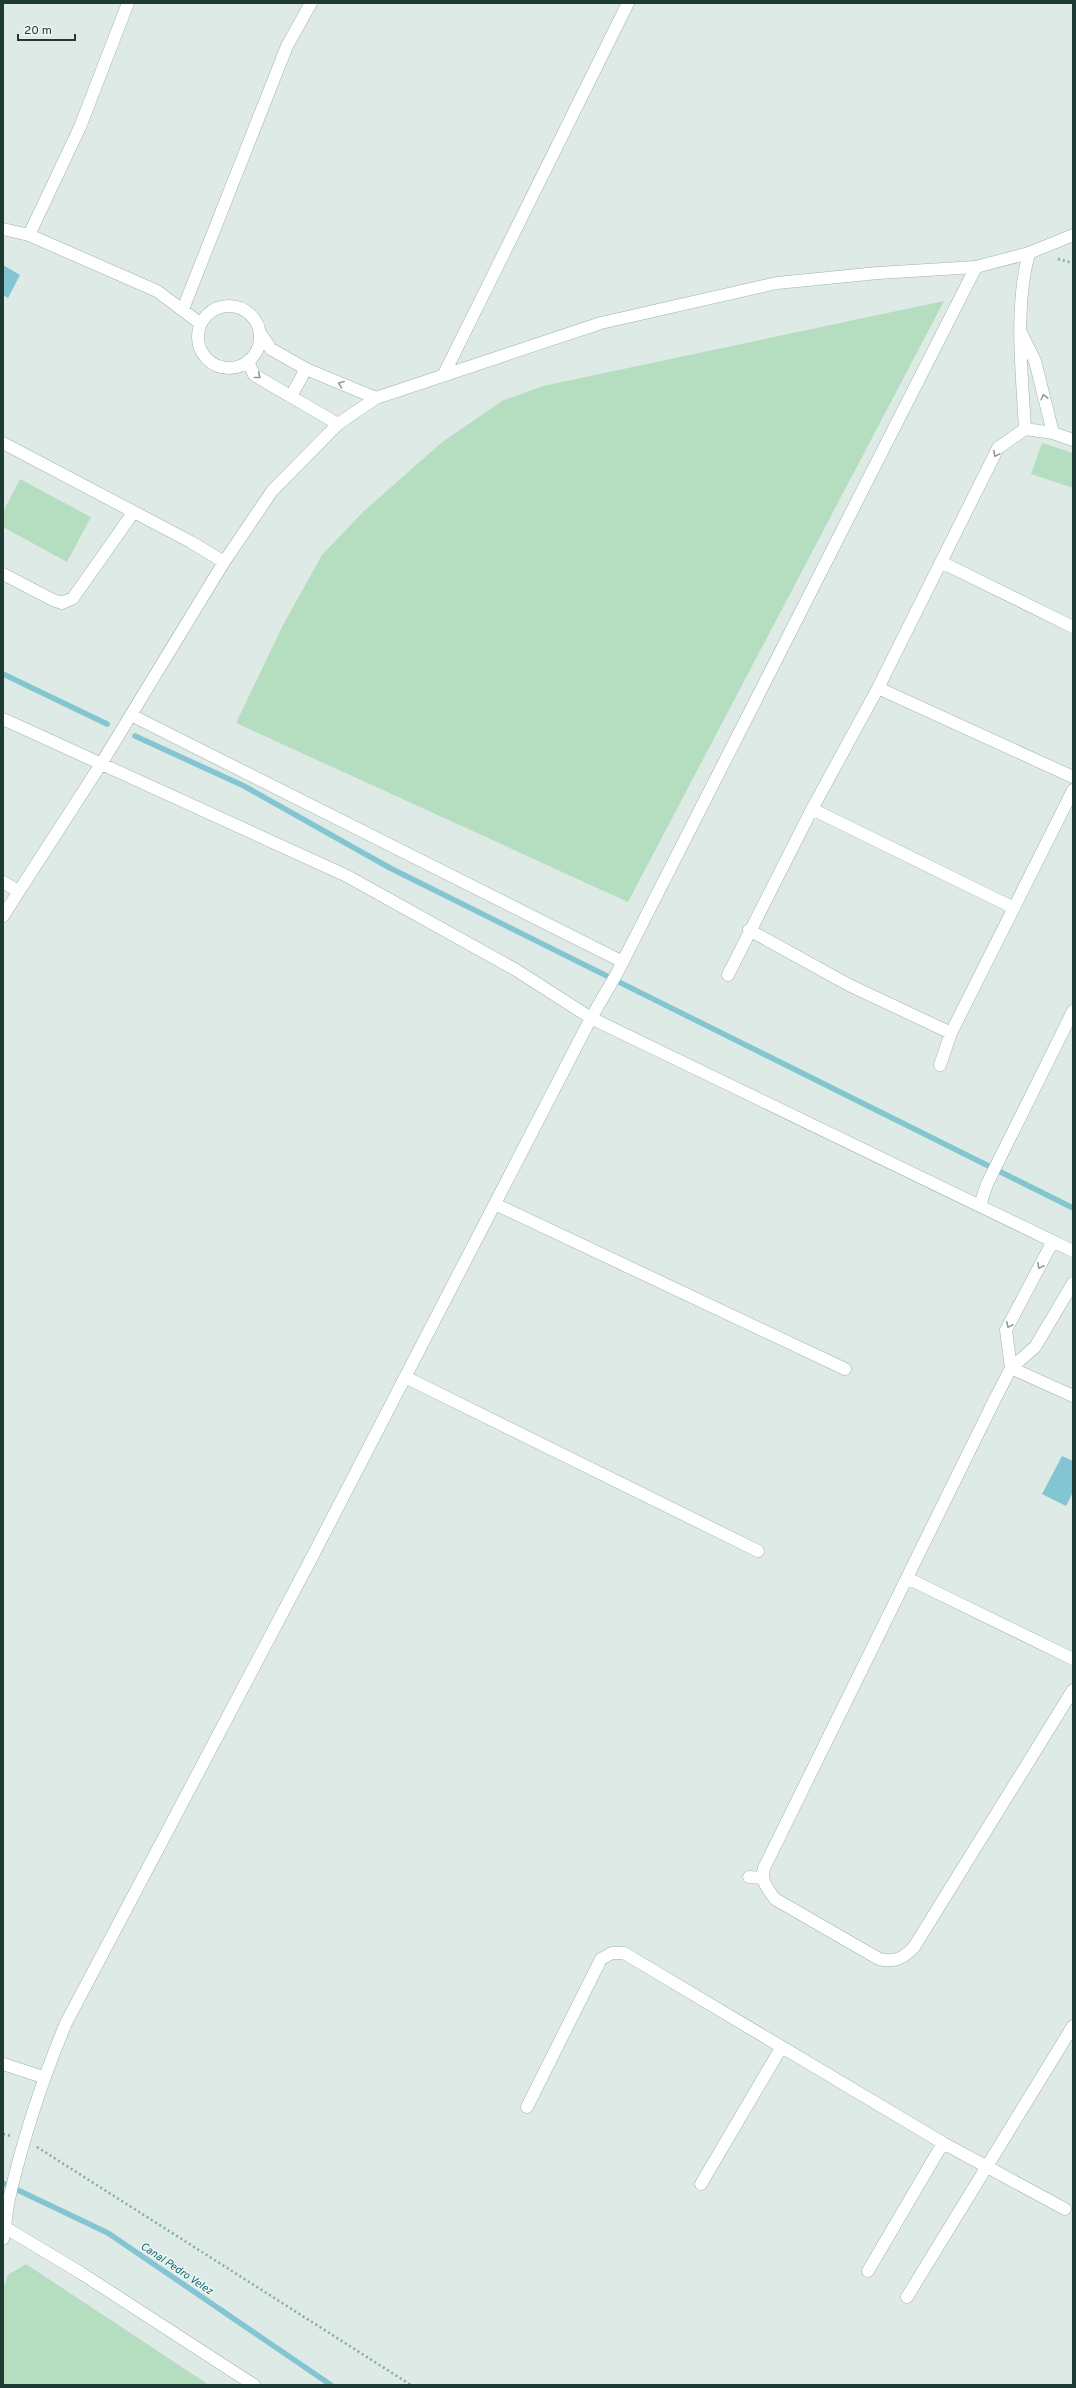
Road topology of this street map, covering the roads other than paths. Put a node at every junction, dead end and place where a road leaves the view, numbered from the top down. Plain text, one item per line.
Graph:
1 (128, 3) edge
2 (311, 3) edge
3 (628, 3) edge
4 (3, 229) edge
5 (1073, 235) edge
6 (29, 236) junction
7 (1029, 253) junction
8 (976, 267) junction
9 (183, 310) junction
10 (200, 324) junction
11 (1021, 332) junction
12 (260, 333) junction
13 (248, 361) junction
14 (306, 369) junction
15 (444, 374) junction
16 (291, 396) junction
17 (376, 398) junction
18 (338, 424) junction
19 (1025, 429) junction
20 (1053, 432) junction
21 (1073, 440) edge
22 (3, 443) edge
23 (133, 513) junction
24 (224, 562) junction
25 (941, 562) junction
26 (3, 574) edge
27 (1073, 627) edge
28 (878, 688) junction
29 (130, 715) junction
30 (3, 719) edge
31 (101, 764) junction
32 (1073, 777) edge
33 (1073, 790) edge
34 (812, 809) junction
35 (3, 882) edge
36 (18, 891) junction
37 (1014, 908) junction
38 (3, 916) edge
39 (749, 930) junction
40 (623, 962) junction
41 (728, 974) dead end
42 (1073, 1011) edge
43 (591, 1018) junction
44 (951, 1033) junction
45 (940, 1065) dead end
46 (495, 1204) junction
47 (980, 1204) junction
48 (1053, 1241) junction
49 (1073, 1251) edge
50 (1073, 1283) edge
51 (1011, 1368) junction
52 (845, 1369) dead end
53 (405, 1377) junction
54 (1073, 1396) edge
55 (758, 1551) dead end
56 (907, 1578) junction
57 (1073, 1659) edge
58 (1073, 1690) edge
59 (749, 1877) dead end
60 (762, 1878) junction
61 (1073, 2026) edge
62 (781, 2048) junction
63 (3, 2064) edge
64 (43, 2077) junction
65 (527, 2107) dead end
66 (943, 2143) junction
67 (987, 2166) junction
68 (700, 2184) dead end
69 (1065, 2209) dead end
70 (4, 2233) edge
71 (868, 2272) dead end
72 (907, 2297) dead end
73 (254, 2385) edge

1 - 6 street
2 - 9 street
3 - 15 street
4 - 6 street
5 - 7 street
6 - 9 street
7 - 8 street
7 - 11 street
8 - 15 street
8 - 40 street
9 - 10 street
10 - 12 street
10 - 13 street
11 - 19 street
20 -> 11 street
12 - 13 street
12 - 14 street
13 -> 16 street
14 - 16 street
17 -> 14 street
15 - 17 street
16 - 18 street
17 - 18 street
18 - 24 street
19 - 20 street
19 -> 25 street
20 - 21 street
22 - 23 street
23 - 24 street
23 - 26 street
24 - 29 street
25 - 27 street
25 - 28 street
28 - 32 street
28 - 34 street
29 - 31 street
29 - 40 street
30 - 31 street
31 - 36 street
31 - 43 street
33 - 37 street
34 - 37 street
34 - 39 street
35 - 36 street
36 - 38 street
37 - 44 street
39 - 41 street
39 - 44 street
40 - 43 street
42 - 47 street
43 - 46 street
43 - 47 street
44 - 45 street
46 - 52 street
46 - 53 street
47 - 48 street
48 - 49 street
48 -> 51 street
50 - 51 street
51 - 54 street
51 - 56 street
53 - 55 street
53 - 64 street
56 - 57 street
56 - 60 street
58 - 60 street
59 - 60 street
61 - 67 street
62 - 65 street
62 - 66 street
62 - 68 street
63 - 64 street
64 - 70 street
66 - 67 street
66 - 71 street
67 - 69 street
67 - 72 street
70 - 73 street

